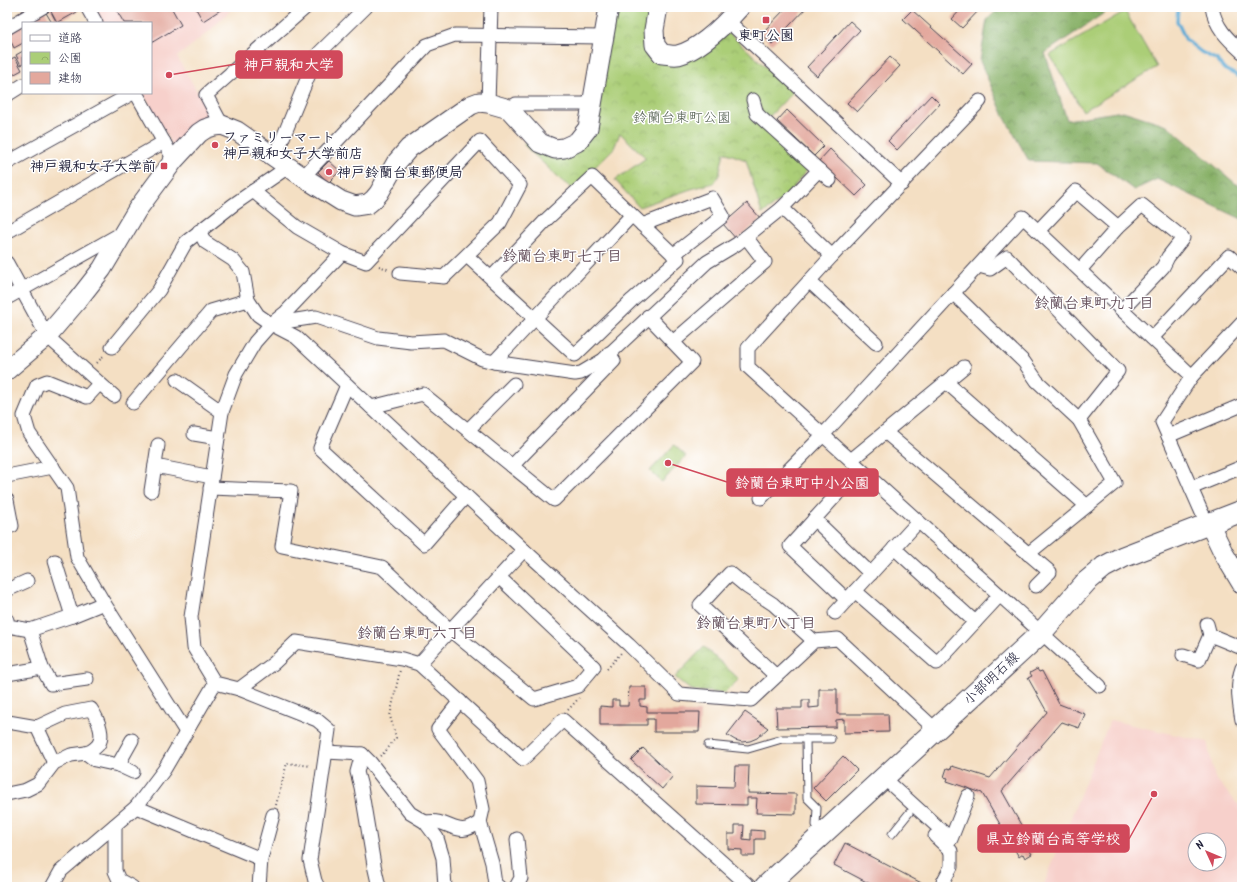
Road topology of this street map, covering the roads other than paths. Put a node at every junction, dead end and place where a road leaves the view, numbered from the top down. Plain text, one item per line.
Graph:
1 (44, 7) edge
2 (87, 7) edge
3 (306, 7) edge
4 (366, 7) edge
5 (491, 7) edge
6 (609, 7) edge
7 (658, 7) edge
8 (740, 7) edge
9 (1212, 7) edge
10 (728, 21) junction
11 (95, 22) edge
12 (7, 28) edge
13 (490, 35) junction
14 (604, 37) junction
15 (1242, 52) edge
16 (22, 87) edge
17 (131, 94) edge
18 (137, 94) edge
19 (7, 95) edge
20 (753, 100) dead end
21 (980, 101) dead end
22 (488, 103) junction
23 (592, 104) junction
24 (509, 109) junction
25 (222, 125) junction
26 (164, 142) junction
27 (174, 160) junction
28 (7, 162) edge
29 (289, 167) junction
30 (819, 170) junction
31 (830, 180) dead end
32 (902, 184) junction
33 (253, 191) junction
34 (782, 208) junction
35 (631, 216) junction
36 (642, 225) junction
37 (1118, 227) junction
38 (199, 231) junction
39 (1038, 231) junction
40 (7, 232) edge
41 (124, 232) junction
42 (746, 237) junction
43 (342, 253) junction
44 (673, 255) junction
45 (467, 256) junction
46 (832, 256) junction
47 (7, 263) edge
48 (979, 266) junction
49 (1242, 268) edge
50 (1080, 270) junction
51 (400, 273) road end
52 (491, 278) junction
53 (809, 281) junction
54 (22, 289) junction
55 (953, 293) junction
56 (7, 298) edge
57 (248, 300) junction
58 (1122, 310) junction
59 (648, 316) junction
60 (534, 319) junction
61 (1242, 323) edge
62 (271, 324) junction
63 (47, 336) junction
64 (1152, 338) junction
65 (673, 342) junction
66 (876, 344) dead end
67 (112, 347) road end
68 (610, 353) junction
69 (494, 362) junction
70 (964, 367) dead end
71 (7, 370) edge
72 (1192, 376) junction
73 (178, 380) dead end
74 (946, 382) junction
75 (99, 384) junction
76 (514, 384) dead end
77 (348, 385) junction
78 (114, 396) dead end
79 (133, 403) dead end
80 (1242, 405) edge
81 (371, 407) junction
82 (222, 412) junction
83 (1079, 420) junction
84 (468, 430) junction
85 (885, 432) junction
86 (194, 434) dead end
87 (823, 435) junction
88 (1168, 436) junction
89 (218, 438) junction
90 (158, 445) dead end
91 (855, 464) junction
92 (155, 466) junction
93 (512, 466) junction
94 (53, 467) junction
95 (1242, 467) edge
96 (7, 476) edge
97 (211, 482) junction
98 (1191, 488) junction
99 (151, 491) dead end
100 (466, 496) junction
101 (761, 498) dead end
102 (7, 500) edge
103 (1087, 506) junction
104 (1242, 512) edge
105 (814, 520) junction
106 (918, 522) junction
107 (1210, 525) junction
108 (12, 526) dead end
109 (894, 548) junction
110 (524, 550) junction
111 (1028, 554) junction
112 (55, 561) dead end
113 (871, 574) junction
114 (499, 577) junction
115 (27, 581) dead end
116 (1242, 584) edge
117 (1036, 586) dead end
118 (7, 590) edge
119 (851, 595) junction
120 (1000, 596) junction
121 (104, 603) junction
122 (835, 613) dead end
123 (72, 616) junction
124 (7, 620) edge
125 (975, 622) junction
126 (30, 630) junction
127 (450, 630) junction
128 (1041, 633) junction
129 (814, 641) junction
130 (1242, 648) edge
131 (1183, 655) dead end
132 (419, 664) junction
133 (42, 668) junction
134 (1242, 668) edge
135 (7, 674) edge
136 (776, 676) junction
137 (87, 679) dead end
138 (215, 683) junction
139 (1100, 686) dead end
140 (238, 689) junction
141 (460, 701) junction
142 (1242, 720) edge
143 (8, 722) dead end
144 (37, 727) junction
145 (936, 730) junction
146 (186, 732) junction
147 (806, 739) junction
148 (831, 739) dead end
149 (132, 740) dead end
150 (708, 745) dead end
151 (326, 752) junction
152 (86, 753) junction
153 (366, 758) junction
154 (54, 763) junction
155 (118, 765) junction
156 (134, 772) dead end
157 (880, 781) junction
158 (7, 794) edge
159 (968, 796) dead end
160 (136, 807) junction
161 (909, 813) junction
162 (273, 815) road end
163 (424, 822) junction
164 (480, 822) junction
165 (115, 825) junction
166 (823, 834) junction
167 (892, 834) dead end
168 (518, 839) dead end
169 (261, 859) junction
170 (943, 882) dead end
171 (52, 887) edge
172 (132, 887) edge
173 (259, 887) edge
174 (318, 887) edge
175 (379, 887) edge
176 (445, 887) edge
177 (498, 887) edge
178 (516, 887) edge
179 (750, 887) edge
180 (766, 887) edge

1 - 12 street
2 - 11 street
3 - 25 street
4 - 29 street
5 - 13 street
6 - 14 street
7 - 10 street
8 - 10 street
9 - 15 street
10 - 32 street
13 - 14 street
13 - 22 street
13 - 29 street
14 - 23 street
16 - 19 street
17 - 28 street
18 - 26 street
20 - 30 street
21 - 32 street
22 - 24 street
22 - 29 street
23 - 24 street
23 - 24 street
25 - 27 street
25 - 29 street
26 - 27 street
26 - 40 street
27 - 41 street
29 - 33 street
30 - 31 street
30 - 34 street
32 - 46 street
33 - 38 street
33 - 43 street
34 - 42 street
34 - 46 street
35 - 36 street
35 - 52 street
35 - 60 street
36 - 44 street
36 - 44 street
37 - 39 street
37 - 50 street
37 - 58 street
38 - 57 street
38 - 67 street
39 - 48 street
39 - 50 street
41 - 54 street
41 - 63 street
42 - 59 street
42 - 65 street
43 - 45 street
43 - 62 street
44 - 60 street
45 - 51 street
45 - 52 street
46 - 53 street
47 - 54 street
48 - 55 street
48 - 83 street
49 - 64 street
50 - 58 street
52 - 60 street
53 - 66 street
53 - 87 street
54 - 56 street
54 - 63 street
55 - 83 street
55 - 87 street
57 - 62 street
57 - 79 street
58 - 64 street
59 - 65 street
59 - 68 street
60 - 69 street
61 - 72 street
62 - 69 street
62 - 77 street
62 - 82 street
63 - 71 street
63 - 75 street
64 - 72 street
65 - 93 street
68 - 69 street
68 - 93 street
70 - 74 street
72 - 88 street
73 - 82 street
74 - 85 street
74 - 103 street
75 - 78 street
75 - 94 street
76 - 84 street
77 - 81 street
77 - 100 street
80 - 88 street
81 - 84 street
81 - 100 street
82 - 89 street
83 - 103 street
84 - 93 street
85 - 91 street
85 - 111 street
86 - 89 street
87 - 91 street
87 - 101 street
88 - 98 street
89 - 97 street
90 - 92 street
91 - 105 street
91 - 106 street
92 - 97 street
92 - 99 street
94 - 96 street
94 - 121 street
95 - 98 street
97 - 127 street
97 - 138 street
98 - 107 street
100 - 110 street
102 - 108 street
103 - 111 street
104 - 107 main road, 小部明石線
105 - 113 street
105 - 119 street
106 - 109 street
106 - 120 street
107 - 116 street
107 - 128 main road, 小部明石線
109 - 113 street
109 - 125 street
110 - 114 street
110 - 136 street
111 - 117 street
112 - 123 street
113 - 119 street
114 - 127 street
114 - 127 street
115 - 118 street
119 - 122 street
119 - 125 street
120 - 125 street
120 - 128 street
121 - 123 street
121 - 146 street
123 - 126 street
124 - 126 street
126 - 133 street
127 - 132 street
128 - 139 street
128 - 145 main road, 小部明石線
129 - 136 street
129 - 136 street
129 - 145 street
130 - 131 street
132 - 140 street
132 - 141 street
133 - 135 street
133 - 137 street
134 - 142 street
138 - 140 street
138 - 146 street
140 - 151 street
141 - 164 street
141 - 179 street
143 - 144 street
144 - 152 street
144 - 154 street
145 - 157 main road, 小部明石線
146 - 160 street
147 - 148 lane
147 - 150 lane
147 - 166 lane
149 - 155 street
151 - 153 street
151 - 174 street
152 - 154 street
152 - 155 street
153 - 163 street
153 - 175 street
154 - 158 street
155 - 156 street
157 - 159 street
157 - 161 street
157 - 166 main road, 小部明石線
160 - 165 street
160 - 169 street
161 - 167 lane
161 - 170 street
162 - 169 street
163 - 164 street
163 - 176 street
164 - 177 street
165 - 171 street
165 - 172 street
166 - 180 main road, 小部明石線
168 - 178 street
169 - 173 street

